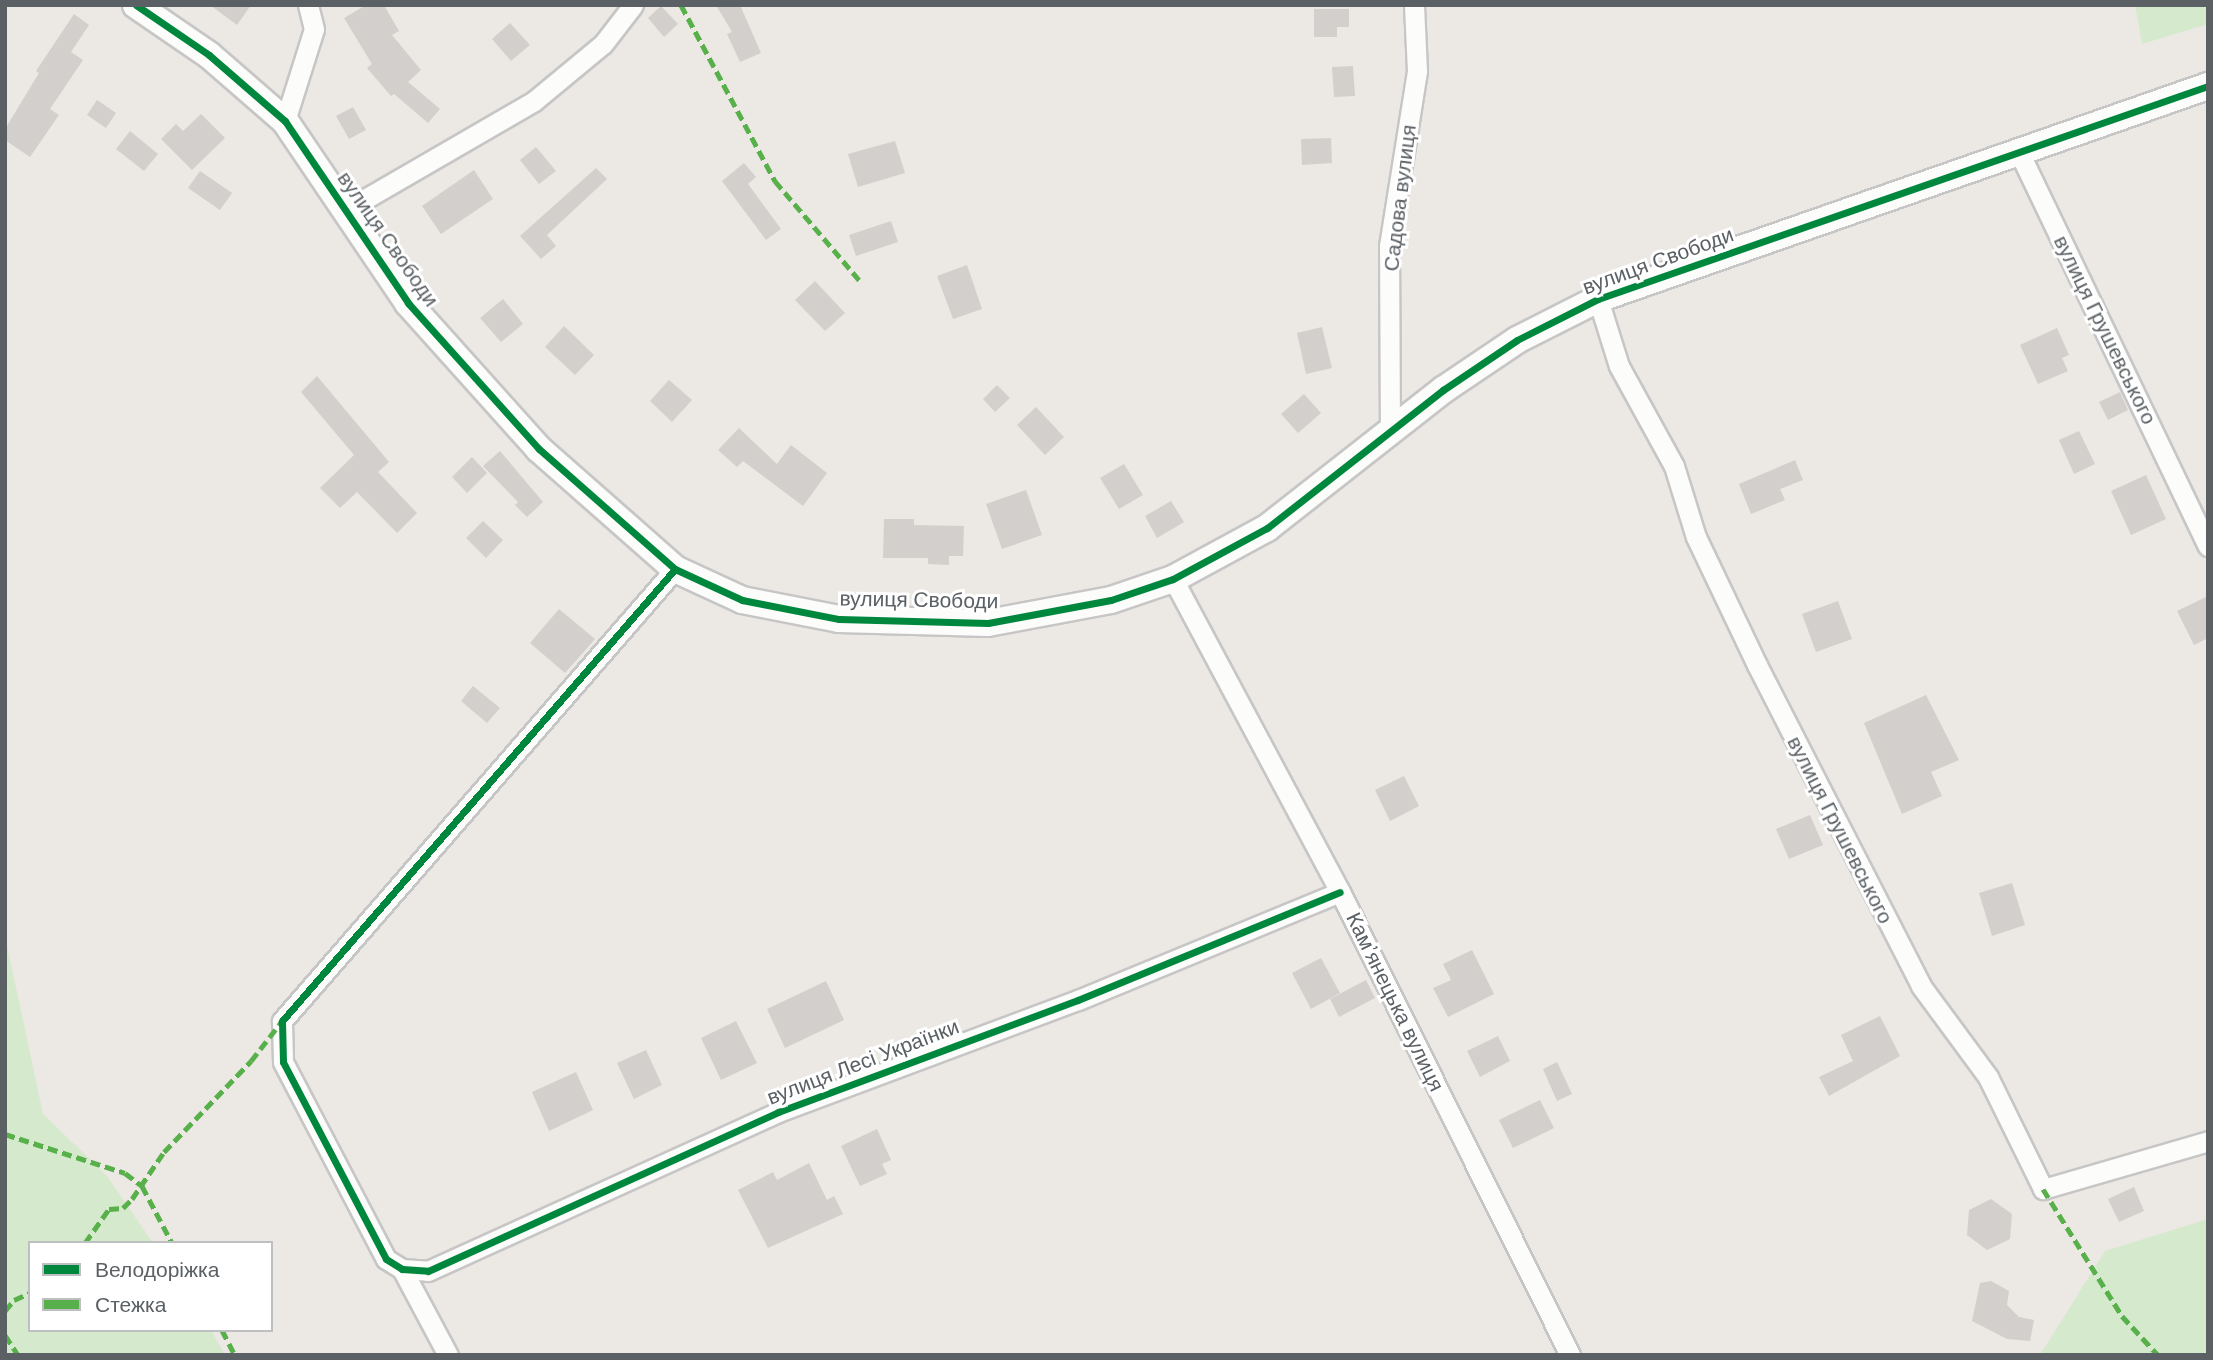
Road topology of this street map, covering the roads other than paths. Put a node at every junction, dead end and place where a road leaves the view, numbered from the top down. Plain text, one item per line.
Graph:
1 (136, 5) edge
2 (308, 5) edge
3 (633, 5) edge
4 (1414, 5) edge
5 (2208, 86) edge
6 (285, 121) junction
7 (2020, 152) junction
8 (346, 210) junction
9 (1598, 299) junction
10 (1390, 433) junction
11 (2208, 546) edge
12 (675, 569) junction
13 (1173, 579) junction
14 (1340, 892) junction
15 (2208, 1140) edge
16 (402, 1269) junction
17 (448, 1355) edge
18 (1570, 1355) edge

1 - 6 street, вулиця Свободи
2 - 6 street
3 - 8 street
4 - 10 street, Садова вулиця
5 - 7 street, вулиця Свободи
6 - 8 street, вулиця Свободи
7 - 9 street, вулиця Свободи
7 - 11 street, вулиця Грушевського
8 - 12 street, вулиця Свободи
9 - 10 street, вулиця Свободи
9 - 15 street, вулиця Грушевського
10 - 13 street, вулиця Свободи
12 - 13 street, вулиця Свободи
12 - 16 street
13 - 14 street, Камʼянецька вулиця
14 - 16 street, вулиця Лесі Українки
14 - 18 street, Камʼянецька вулиця
16 - 17 street

